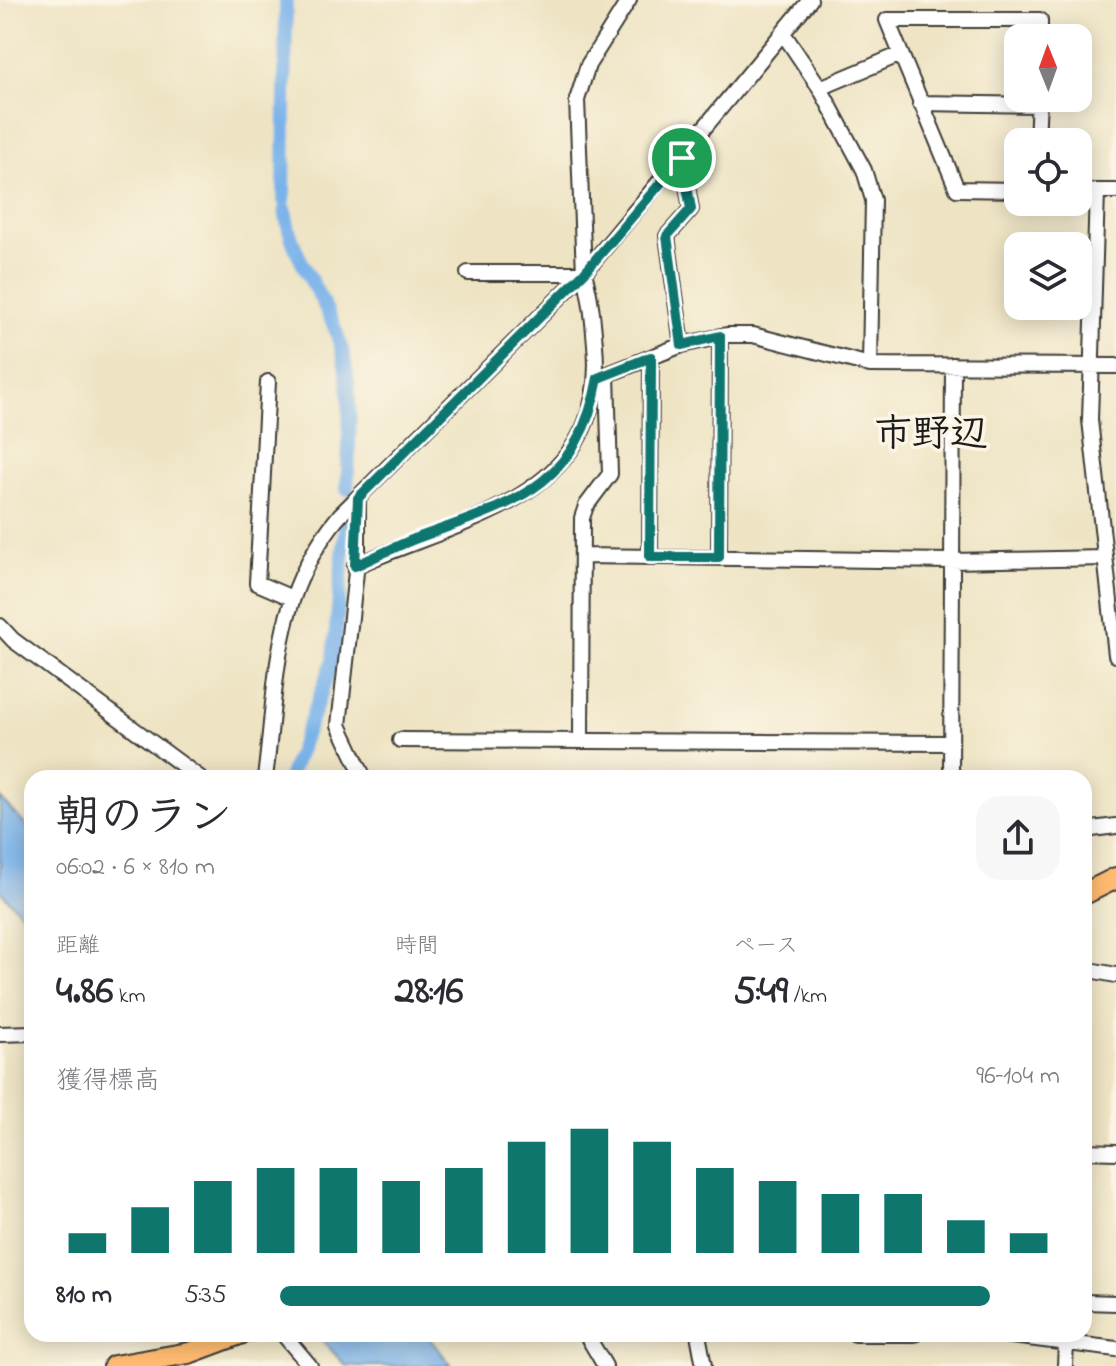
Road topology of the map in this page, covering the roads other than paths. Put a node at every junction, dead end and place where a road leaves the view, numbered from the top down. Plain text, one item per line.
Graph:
1 (629, 0) edge
2 (810, 0) edge
3 (1040, 24) edge
4 (783, 33) junction
5 (901, 54) junction
6 (820, 88) junction
7 (1004, 102) edge
8 (920, 103) junction
9 (682, 158) junction
10 (1004, 190) edge
11 (1092, 191) edge
12 (1097, 191) junction
13 (1116, 191) edge
14 (468, 273) dead end
15 (584, 273) junction
16 (720, 336) junction
17 (682, 345) junction
18 (651, 357) junction
19 (870, 365) junction
20 (953, 365) junction
21 (1094, 366) junction
22 (1116, 366) edge
23 (602, 376) junction
24 (268, 382) dead end
25 (358, 498) junction
26 (582, 556) junction
27 (650, 557) junction
28 (719, 557) junction
29 (1105, 558) junction
30 (951, 561) junction
31 (355, 566) junction
32 (292, 598) junction
33 (0, 626) edge
34 (1116, 655) edge
35 (400, 740) dead end
36 (581, 740) junction
37 (949, 743) junction
38 (189, 770) edge
39 (266, 770) edge
40 (360, 770) edge
41 (951, 770) edge
42 (1116, 826) edge
43 (1092, 829) edge
44 (1116, 878) edge
45 (1092, 890) edge
46 (1092, 970) edge
47 (1116, 975) edge
48 (24, 1033) edge
49 (0, 1034) edge
50 (1092, 1151) edge
51 (1116, 1152) edge
52 (1092, 1302) edge
53 (1116, 1303) edge
54 (219, 1342) edge
55 (290, 1342) edge
56 (591, 1342) edge
57 (700, 1342) edge
58 (1076, 1342) edge
59 (1081, 1342) edge
60 (1116, 1349) edge
61 (158, 1363) edge
62 (114, 1366) edge
63 (310, 1366) edge
64 (605, 1366) edge
65 (704, 1366) edge
66 (1065, 1366) edge

1 - 15 street
2 - 4 street
3 - 5 street
4 - 6 street
4 - 9 street
5 - 6 street
5 - 8 street
6 - 19 street
7 - 8 street
8 - 10 street
9 - 15 street
9 - 17 street
11 - 12 street
12 - 13 street
12 - 21 street
14 - 15 street
15 - 23 street
15 - 25 street
16 - 17 street
16 - 19 street
16 - 28 street
17 - 18 street
18 - 23 street
18 - 27 street
19 - 20 street
20 - 21 street
20 - 30 street
21 - 22 street
21 - 29 street
23 - 26 street
23 - 31 street
24 - 32 street
25 - 31 street
25 - 32 street
26 - 27 street
26 - 36 street
27 - 28 street
28 - 30 street
29 - 30 street
29 - 34 street
30 - 37 street
31 - 40 street
32 - 39 street
33 - 38 street
35 - 36 street
36 - 37 street
37 - 41 street
42 - 43 street
44 - 45 main road
46 - 47 street
48 - 49 street
50 - 51 street
52 - 53 street
54 - 61 main road
55 - 63 street
56 - 64 street
57 - 65 street
58 - 66 street
59 - 60 street
61 - 62 main road

